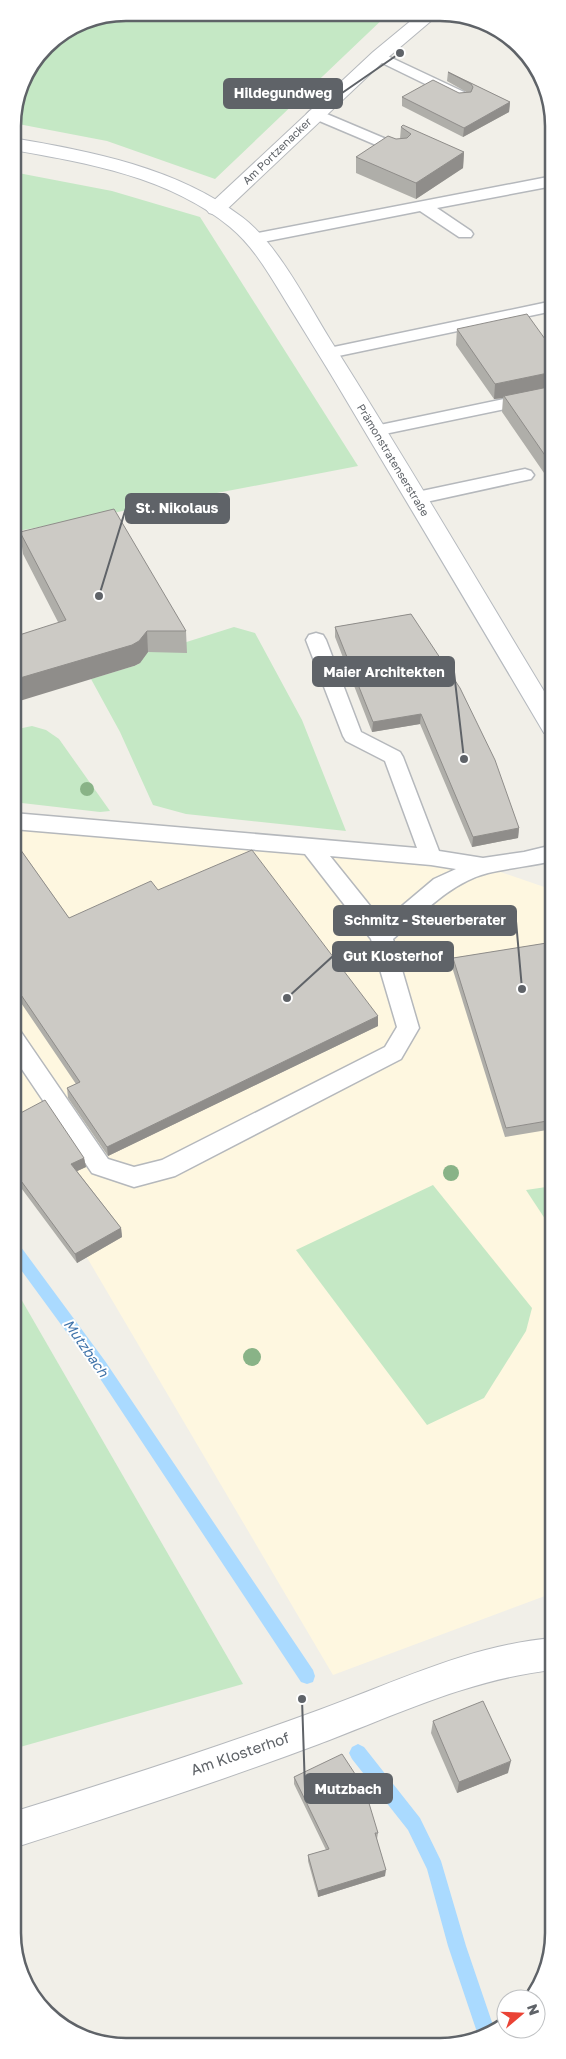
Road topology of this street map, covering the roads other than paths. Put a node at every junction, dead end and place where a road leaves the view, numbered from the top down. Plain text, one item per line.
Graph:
1 (421, 21) edge
2 (379, 56) junction
3 (464, 98) edge
4 (315, 114) junction
5 (21, 145) edge
6 (400, 150) edge
7 (545, 182) edge
8 (424, 206) junction
9 (216, 209) junction
10 (465, 234) dead end
11 (253, 240) junction
12 (545, 308) edge
13 (328, 353) junction
14 (545, 396) edge
15 (375, 431) junction
16 (525, 475) dead end
17 (417, 498) junction
18 (316, 640) dead end
19 (545, 713) edge
20 (21, 822) edge
21 (311, 847) junction
22 (545, 855) edge
23 (431, 858) junction
24 (483, 866) junction
25 (381, 936) junction
26 (21, 1050) edge
27 (545, 1654) edge
28 (21, 1828) edge

1 - 2 main road, Am Portzenacker
2 - 3 lane
2 - 4 main road, Am Portzenacker
4 - 6 lane
4 - 9 main road, Am Portzenacker
5 - 9 main road, Prämonstratenserstraße
7 - 8 lane
8 - 10 lane
8 - 11 lane
9 - 11 main road, Prämonstratenserstraße
11 - 13 main road, Prämonstratenserstraße
12 - 13 lane
13 - 15 main road, Prämonstratenserstraße
14 - 15 lane
15 - 17 main road, Prämonstratenserstraße
16 - 17 lane
17 - 19 main road, Prämonstratenserstraße
18 - 23 lane
20 - 21 lane
21 - 23 lane
21 - 25 lane
22 - 24 lane
23 - 24 lane
24 - 25 lane
25 - 26 lane
27 - 28 main road, Am Klosterhof

